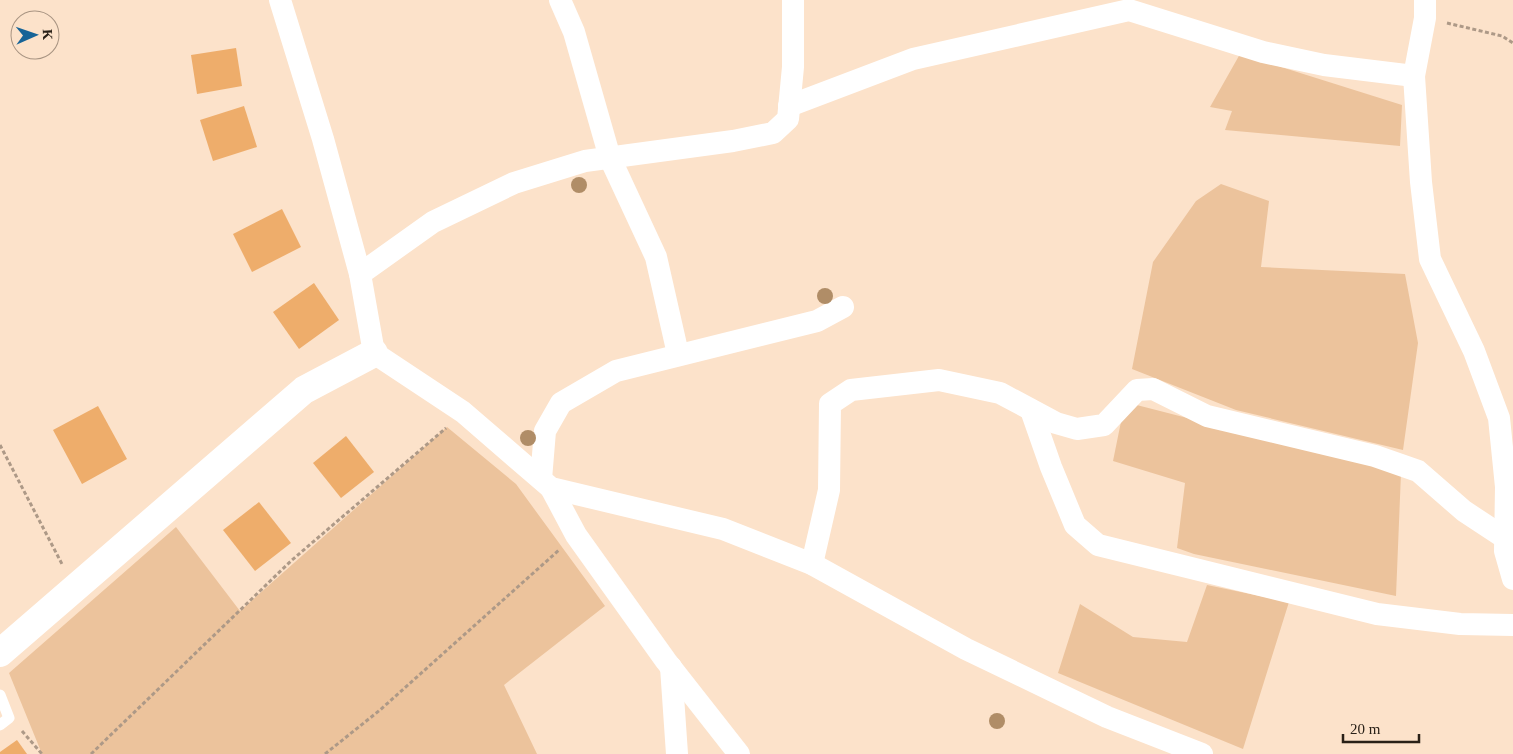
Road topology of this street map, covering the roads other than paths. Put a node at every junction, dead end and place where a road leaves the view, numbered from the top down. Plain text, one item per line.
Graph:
1 (280, 0) edge
2 (560, 0) edge
3 (793, 0) edge
4 (1425, 9) edge
5 (1414, 76) junction
6 (789, 106) junction
7 (610, 158) junction
8 (360, 274) junction
9 (843, 307) dead end
10 (374, 353) junction
11 (678, 354) junction
12 (1031, 410) junction
13 (546, 483) junction
14 (1505, 538) junction
15 (812, 564) junction
16 (1513, 579) edge
17 (1513, 624) edge
18 (0, 653) edge
19 (671, 667) junction
20 (0, 695) edge
21 (5, 722) edge
22 (677, 754) edge
23 (739, 754) edge
24 (1202, 754) edge

1 - 8 street
2 - 7 street
3 - 6 street
4 - 5 street
5 - 6 street
5 - 14 street
6 - 7 street
7 - 8 street
7 - 11 street
8 - 10 street
9 - 11 street
10 - 13 street
10 - 18 street
11 - 13 street
12 - 14 street
12 - 15 street
12 - 17 street
13 - 15 street
13 - 19 street
14 - 16 street
15 - 24 street
19 - 22 street
19 - 23 street
20 - 21 lane

